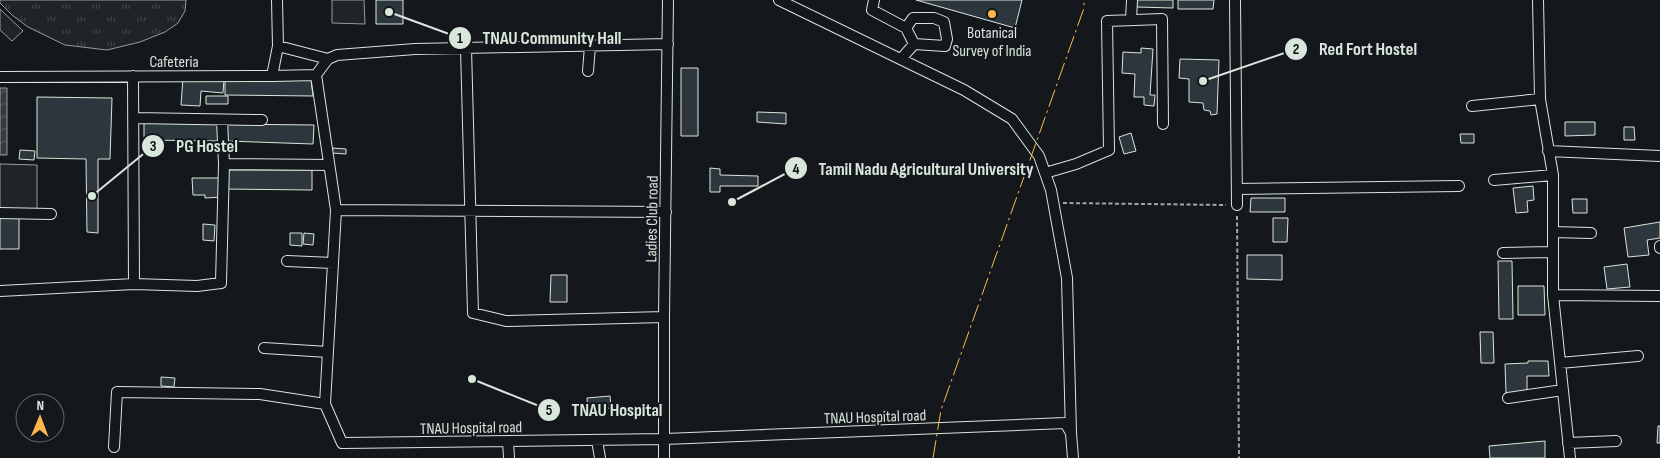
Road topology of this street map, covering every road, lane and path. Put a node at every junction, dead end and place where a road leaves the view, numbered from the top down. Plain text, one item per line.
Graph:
1 (277, 0) edge
2 (668, 0) edge
3 (778, 0) edge
4 (874, 0) edge
5 (1132, 0) edge
6 (1235, 0) edge
7 (1538, 0) edge
8 (1131, 20) junction
9 (906, 28) junction
10 (668, 44) junction
11 (914, 44) junction
12 (278, 46) junction
13 (590, 46) junction
14 (466, 48) junction
15 (328, 59) junction
16 (901, 59) junction
17 (588, 72) dead end
18 (316, 75) junction
19 (0, 76) edge
20 (133, 76) junction
21 (272, 76) junction
22 (1540, 99) junction
23 (1472, 106) dead end
24 (133, 118) junction
25 (222, 120) junction
26 (262, 120) dead end
27 (1163, 124) dead end
28 (1548, 151) junction
29 (1660, 156) edge
30 (224, 164) junction
31 (330, 164) junction
32 (1045, 173) junction
33 (1553, 175) junction
34 (1494, 180) dead end
35 (1459, 186) dead end
36 (1236, 189) junction
37 (1053, 202) junction
38 (1237, 205) junction
39 (336, 210) junction
40 (470, 210) junction
41 (666, 212) junction
42 (0, 213) edge
43 (51, 214) dead end
44 (1553, 232) junction
45 (1591, 233) dead end
46 (1553, 252) junction
47 (1502, 254) dead end
48 (287, 261) dead end
49 (333, 263) junction
50 (134, 284) junction
51 (0, 291) edge
52 (1553, 295) junction
53 (1660, 296) edge
54 (664, 317) junction
55 (264, 348) dead end
56 (328, 352) junction
57 (1638, 356) dead end
58 (1560, 363) junction
59 (1563, 390) junction
60 (1508, 398) dead end
61 (326, 404) junction
62 (1071, 433) junction
63 (665, 439) junction
64 (597, 440) junction
65 (508, 441) junction
66 (1616, 441) dead end
67 (1568, 443) junction
68 (114, 447) dead end
69 (509, 458) edge
70 (600, 458) edge
71 (664, 458) edge
72 (1073, 458) edge
73 (1239, 458) edge
74 (1570, 458) edge

1 - 12 street
2 - 10 street, Ladies Club road
3 - 16 street
4 - 9 street
5 - 8 street
6 - 36 street
7 - 22 street
8 - 27 street
8 - 32 street
9 - 11 street
9 - 11 street
10 - 13 street
10 - 41 street, Ladies Club road
11 - 16 street
12 - 15 street
12 - 21 street
13 - 14 street
13 - 17 street
14 - 15 street
14 - 40 street
15 - 18 street
16 - 32 street
18 - 21 street
18 - 31 street, TNAU Hospital road
19 - 20 street, Cafeteria
20 - 21 street, Cafeteria
20 - 24 street
22 - 23 street
22 - 28 street
24 - 25 street
24 - 50 street
25 - 26 street
25 - 30 street
28 - 29 street
28 - 33 street
30 - 31 street
30 - 50 street
31 - 39 street, TNAU Hospital road
32 - 37 street
33 - 34 street
33 - 44 street
35 - 36 street
36 - 38 street
37 - 38 path
37 - 62 street
38 - 73 path
39 - 40 street
39 - 49 street, TNAU Hospital road
40 - 41 street
40 - 54 street
41 - 54 street, Ladies Club road
42 - 43 street
44 - 45 street
44 - 46 street
46 - 47 street
46 - 52 street
48 - 49 street
49 - 56 street, TNAU Hospital road
50 - 51 street
52 - 53 street
52 - 58 street
54 - 63 street, Ladies Club road
55 - 56 street
56 - 61 street, TNAU Hospital road
57 - 58 street
58 - 59 street
59 - 60 street
59 - 67 street
61 - 65 street, TNAU Hospital road
61 - 68 street
62 - 63 street, TNAU Hospital road
62 - 72 street
63 - 64 street, TNAU Hospital road
63 - 71 street, Ladies Club road
64 - 65 street, TNAU Hospital road
64 - 70 street
65 - 69 street
66 - 67 street
67 - 74 street

